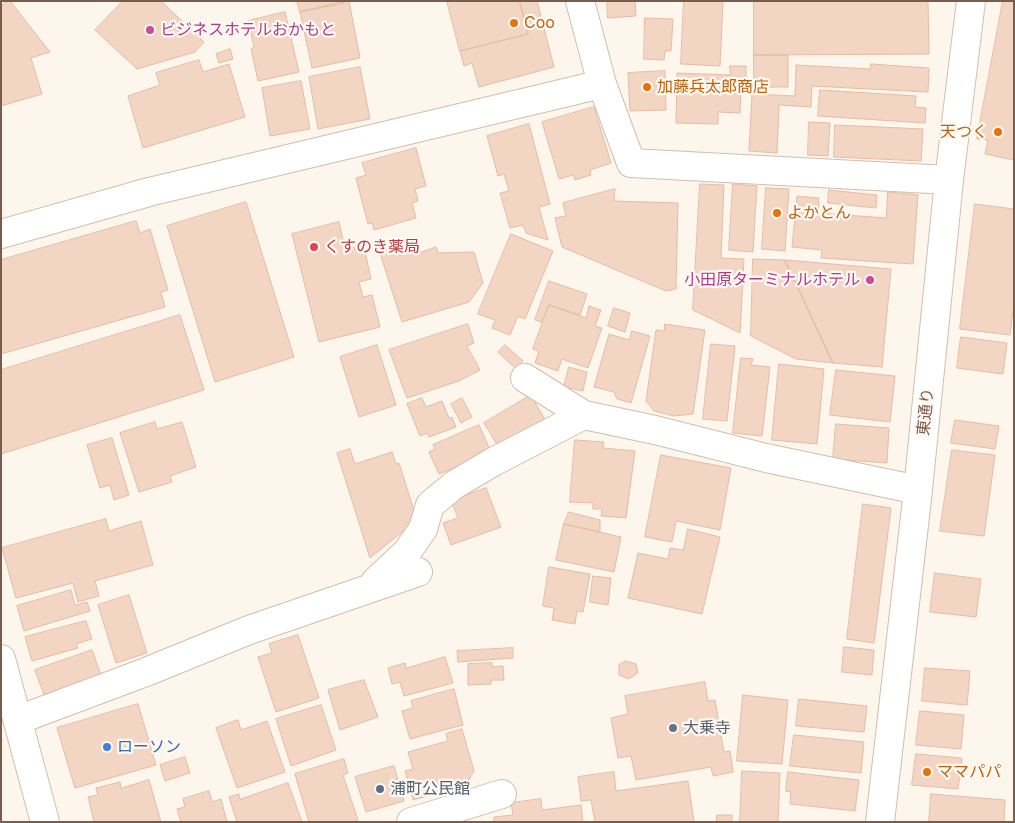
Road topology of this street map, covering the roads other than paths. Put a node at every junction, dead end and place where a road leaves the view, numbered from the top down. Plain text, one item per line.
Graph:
1 (580, 1) edge
2 (971, 1) edge
3 (602, 84) junction
4 (949, 180) junction
5 (1, 234) edge
6 (525, 378) dead end
7 (584, 415) junction
8 (918, 490) junction
9 (418, 572) dead end
10 (365, 591) junction
11 (1, 659) edge
12 (18, 720) junction
13 (502, 794) dead end
14 (45, 822) edge
15 (411, 822) edge
16 (880, 822) edge

1 - 3 street
2 - 4 street, 東通り
3 - 4 street
3 - 5 street
4 - 8 street, 東通り
6 - 7 street
7 - 8 street
7 - 10 street
8 - 16 street, 東通り
9 - 10 street
10 - 12 street
11 - 12 street
12 - 14 street
13 - 15 street

